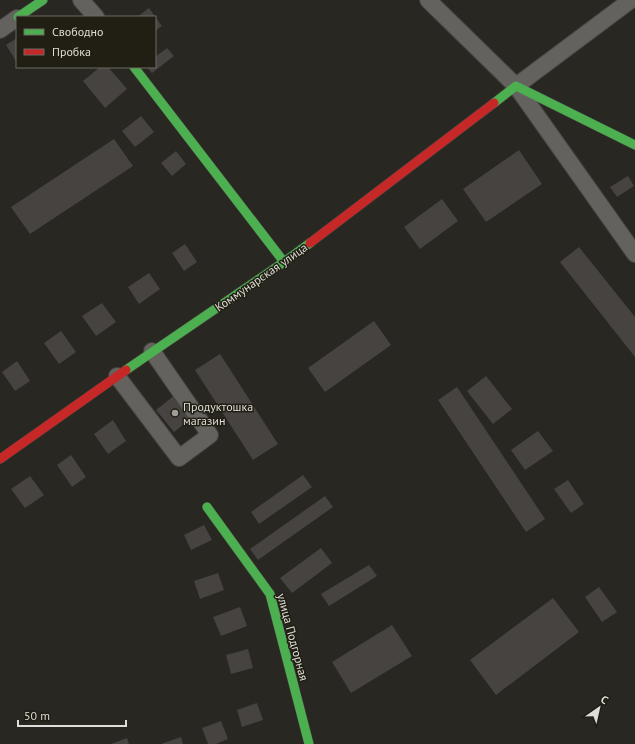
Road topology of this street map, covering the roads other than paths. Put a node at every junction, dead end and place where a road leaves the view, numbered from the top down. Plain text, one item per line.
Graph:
1 (43, 0) edge
2 (81, 0) edge
3 (428, 0) edge
4 (631, 0) edge
5 (19, 16) edge
6 (95, 16) edge
7 (16, 18) edge
8 (0, 30) edge
9 (135, 68) edge
10 (516, 86) junction
11 (635, 145) edge
12 (635, 254) edge
13 (284, 262) junction
14 (152, 351) junction
15 (118, 376) junction
16 (0, 459) edge
17 (207, 507) dead end
18 (308, 744) edge

1 - 5 street
2 - 6 street
3 - 10 street
4 - 10 street, Коммунарская улица
7 - 8 street
9 - 13 street
10 - 11 street
10 - 12 street
10 - 13 street, Коммунарская улица
13 - 14 street, Коммунарская улица
14 - 15 street, Коммунарская улица
14 - 15 street
15 - 16 street, Коммунарская улица
17 - 18 street, улица Подгорная

